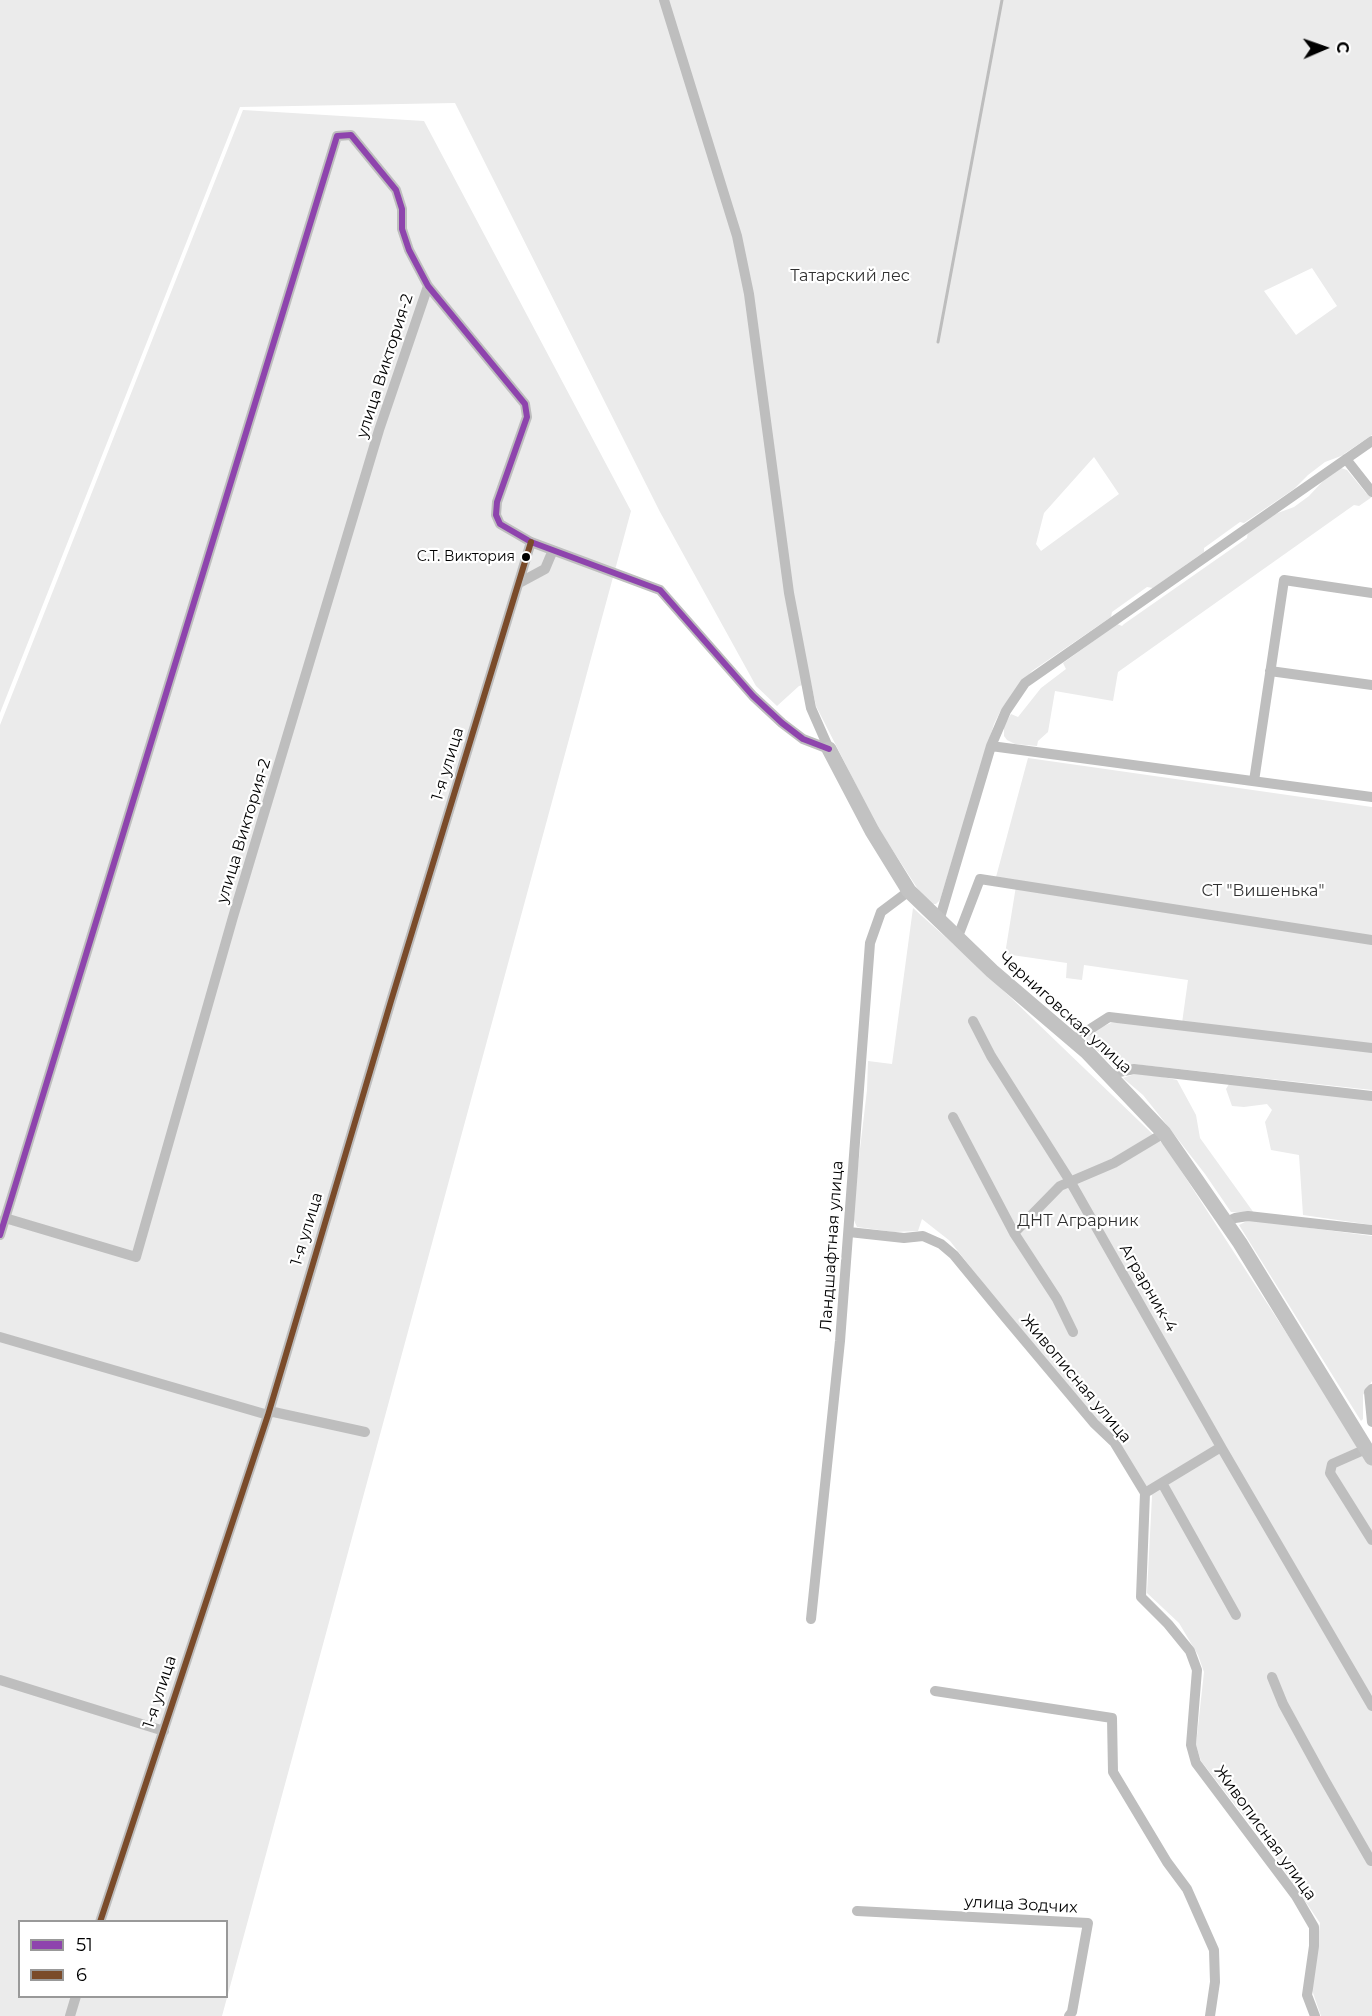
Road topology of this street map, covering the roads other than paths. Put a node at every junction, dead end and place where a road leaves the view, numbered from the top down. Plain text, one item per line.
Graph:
1 (664, 0) edge
2 (428, 286) junction
3 (1372, 441) edge
4 (1346, 459) junction
5 (1372, 492) edge
6 (531, 542) junction
7 (553, 550) junction
8 (519, 583) junction
9 (1372, 593) edge
10 (1270, 671) junction
11 (1372, 686) edge
12 (991, 746) junction
13 (830, 749) junction
14 (1254, 781) junction
15 (1372, 797) edge
16 (909, 891) junction
17 (939, 921) junction
18 (957, 939) junction
19 (1372, 940) edge
20 (973, 1021) dead end
21 (1073, 1040) junction
22 (1372, 1048) edge
23 (1112, 1077) junction
24 (1372, 1096) edge
25 (953, 1117) dead end
26 (1164, 1132) junction
27 (1070, 1182) junction
28 (5, 1218) junction
29 (1226, 1222) junction
30 (1372, 1230) edge
31 (849, 1232) junction
32 (1014, 1233) junction
33 (0, 1235) edge
34 (1073, 1332) dead end
35 (0, 1337) edge
36 (1372, 1389) edge
37 (268, 1413) junction
38 (1372, 1422) edge
39 (365, 1432) dead end
40 (1221, 1448) junction
41 (1370, 1452) edge
42 (1162, 1483) junction
43 (1145, 1493) junction
44 (1372, 1540) edge
45 (1236, 1615) dead end
46 (811, 1619) dead end
47 (1272, 1677) dead end
48 (0, 1680) edge
49 (935, 1691) dead end
50 (1372, 1706) edge
51 (164, 1731) junction
52 (1372, 1862) edge
53 (857, 1911) dead end
54 (101, 1920) edge
55 (75, 1998) edge
56 (70, 2016) edge
57 (1070, 2016) edge
58 (1210, 2016) edge
59 (1315, 2016) edge

1 - 13 street
2 - 6 street
2 - 28 street, улица Виктория-2
2 - 28 street
3 - 4 street
4 - 5 street
4 - 12 street
6 - 7 street
6 - 8 street, 1-я улица
7 - 8 street
7 - 13 street
8 - 37 street, 1-я улица
9 - 10 street
10 - 11 street
10 - 14 street
12 - 14 street
12 - 17 street
13 - 16 street, Черниговская улица
14 - 15 street
16 - 17 street, Черниговская улица
16 - 31 street, Ландшафтная улица
17 - 18 street, Черниговская улица
18 - 19 street
18 - 21 street, Черниговская улица
20 - 27 street, Аграрник-4
21 - 22 street
21 - 23 street, Черниговская улица
23 - 24 street
23 - 26 street, Черниговская улица
25 - 32 street
26 - 27 street
26 - 29 street, Черниговская улица
27 - 32 street
27 - 40 street, Аграрник-4
28 - 33 street
29 - 30 street
29 - 41 street, Черниговская улица
31 - 43 street, Живописная улица
31 - 46 street, Ландшафтная улица
32 - 34 street
35 - 37 street
36 - 38 street
37 - 39 street
37 - 51 street, 1-я улица
40 - 42 street
40 - 50 street, Аграрник-4
41 - 44 street
42 - 43 street
42 - 45 street
43 - 59 street, Живописная улица
47 - 52 street
48 - 51 street
49 - 58 street
51 - 54 street, 1-я улица
53 - 57 street, улица Зодчих
55 - 56 street

